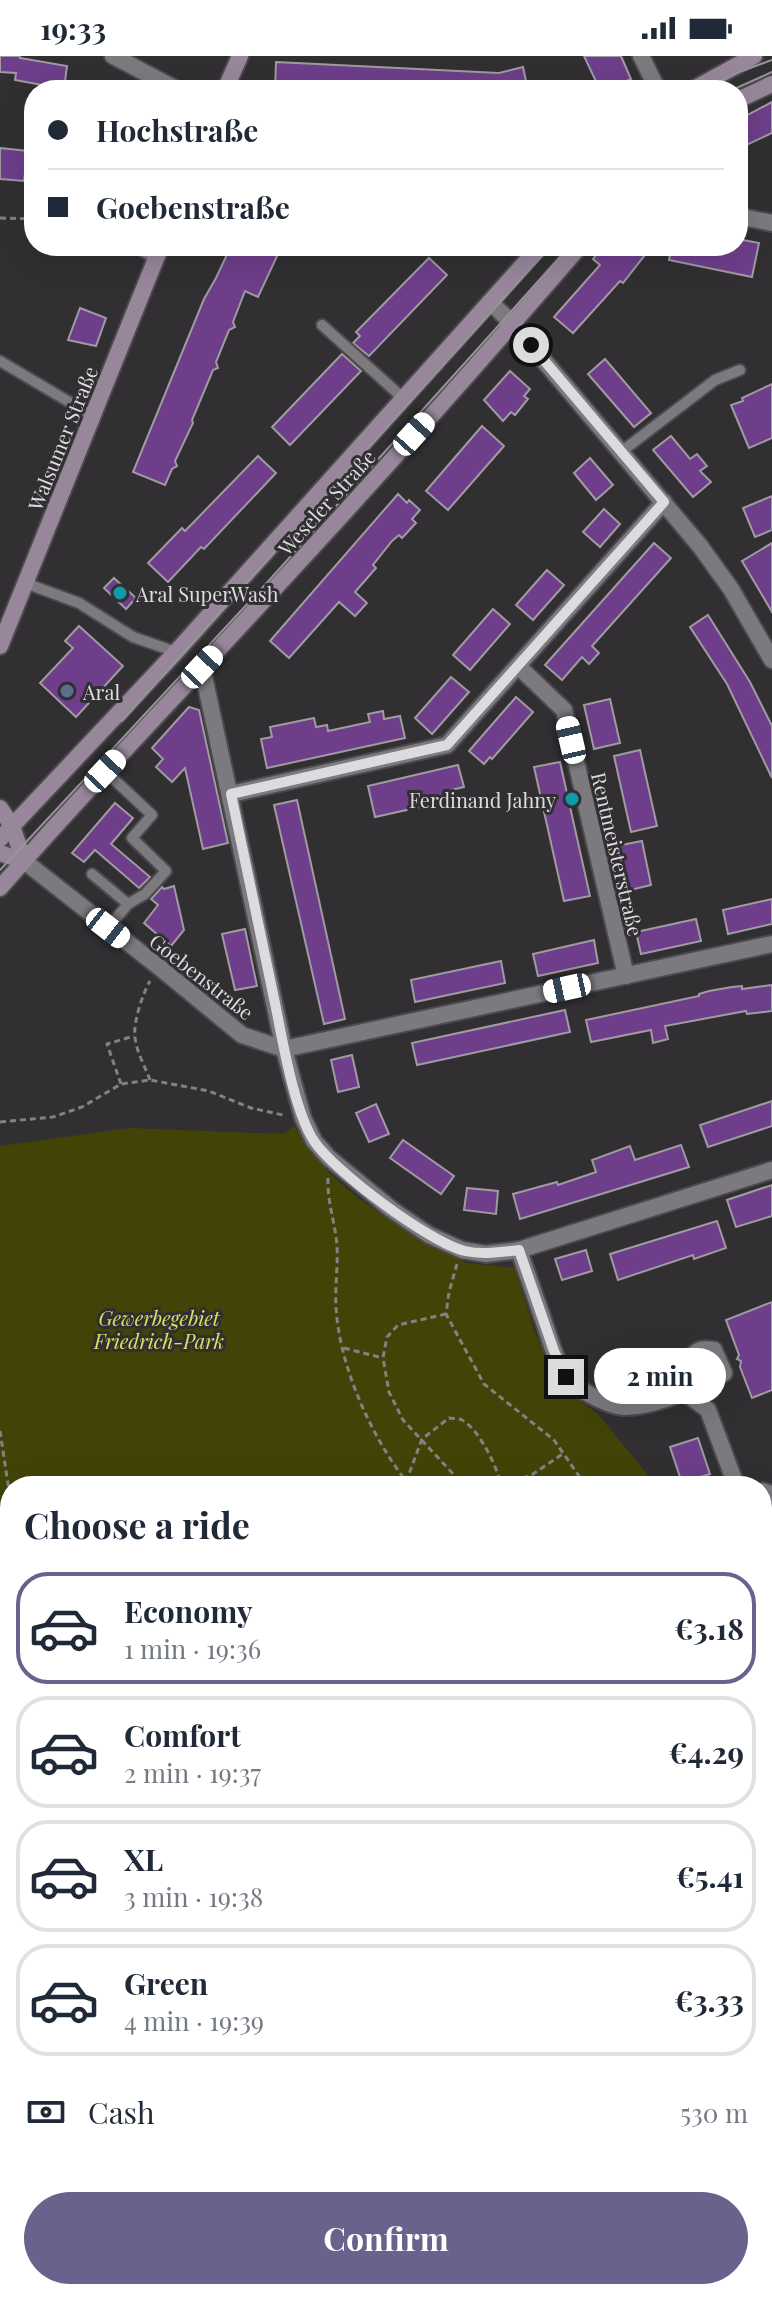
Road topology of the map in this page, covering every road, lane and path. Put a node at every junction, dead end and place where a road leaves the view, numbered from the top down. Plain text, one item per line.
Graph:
1 (113, 56) edge
2 (240, 56) edge
3 (641, 56) edge
4 (754, 56) edge
5 (159, 80) edge
6 (229, 80) edge
7 (653, 80) edge
8 (710, 80) edge
9 (772, 84) edge
10 (748, 95) edge
11 (0, 218) edge
12 (748, 218) edge
13 (24, 219) edge
14 (772, 223) edge
15 (157, 256) edge
16 (531, 256) edge
17 (571, 256) edge
18 (490, 302) junction
19 (513, 324) junction
20 (322, 325) dead end
21 (0, 361) edge
22 (740, 370) dead end
23 (404, 399) junction
24 (93, 416) junction
25 (621, 452) junction
26 (664, 502) junction
27 (25, 583) junction
28 (0, 646) edge
29 (176, 652) junction
30 (772, 660) edge
31 (518, 666) junction
32 (202, 667) junction
33 (105, 771) junction
34 (231, 794) junction
35 (0, 808) edge
36 (6, 832) edge
37 (0, 853) edge
38 (24, 861) junction
39 (92, 874) dead end
40 (0, 888) edge
41 (128, 904) junction
42 (108, 928) junction
43 (772, 944) edge
44 (159, 967) junction
45 (626, 976) junction
46 (134, 1036) junction
47 (284, 1049) junction
48 (150, 1080) junction
49 (121, 1084) junction
50 (303, 1118) junction
51 (0, 1122) edge
52 (329, 1158) junction
53 (772, 1170) edge
54 (462, 1250) junction
55 (519, 1250) junction
56 (446, 1314) junction
57 (344, 1348) junction
58 (383, 1358) junction
59 (700, 1384) dead end
60 (683, 1391) junction
61 (0, 1431) edge
62 (422, 1439) junction
63 (564, 1453) junction
64 (7, 1476) edge
65 (402, 1476) edge
66 (408, 1476) edge
67 (455, 1476) edge
68 (500, 1476) edge
69 (528, 1476) edge
70 (579, 1476) edge
71 (733, 1476) edge

1 - 5 street
2 - 6 main road
3 - 7 street
4 - 8 main road
9 - 10 main road
11 - 13 path
12 - 14 street
15 - 24 main road, Walsumer Straße
16 - 18 main road, Weseler Straße
17 - 19 main road, Weseler Straße
18 - 19 street
18 - 23 main road, Weseler Straße
19 - 25 street
19 - 32 main road, Weseler Straße
20 - 23 lane
21 - 24 lane
22 - 25 lane
23 - 29 main road, Weseler Straße
24 - 27 main road, Walsumer Straße
25 - 26 street
26 - 30 street
26 - 31 street
27 - 28 main road, Walsumer Straße
27 - 29 lane
29 - 36 main road, Weseler Straße
31 - 34 street
31 - 45 street, Rentmeisterstraße
32 - 33 main road, Weseler Straße
32 - 34 street
33 - 38 main road, Weseler Straße
33 - 41 lane
34 - 47 street
35 - 36 main road
36 - 38 main road
37 - 38 main road
38 - 40 main road, Weseler Straße
38 - 42 street, Goebenstraße
39 - 41 lane
41 - 42 lane
42 - 44 street, Goebenstraße
43 - 45 street
44 - 46 path
44 - 47 street, Goebenstraße
45 - 47 street
46 - 48 path
46 - 49 path
47 - 50 street
48 - 49 path
48 - 50 path
49 - 51 path
50 - 52 street
52 - 54 street
52 - 57 path
53 - 55 street
54 - 55 street
54 - 56 path
55 - 60 street
56 - 58 path
56 - 63 path
57 - 58 path
57 - 65 path
58 - 62 path
59 - 60 street
60 - 71 street
61 - 64 path
62 - 66 path
62 - 67 path
62 - 68 path
63 - 69 path
63 - 70 path

